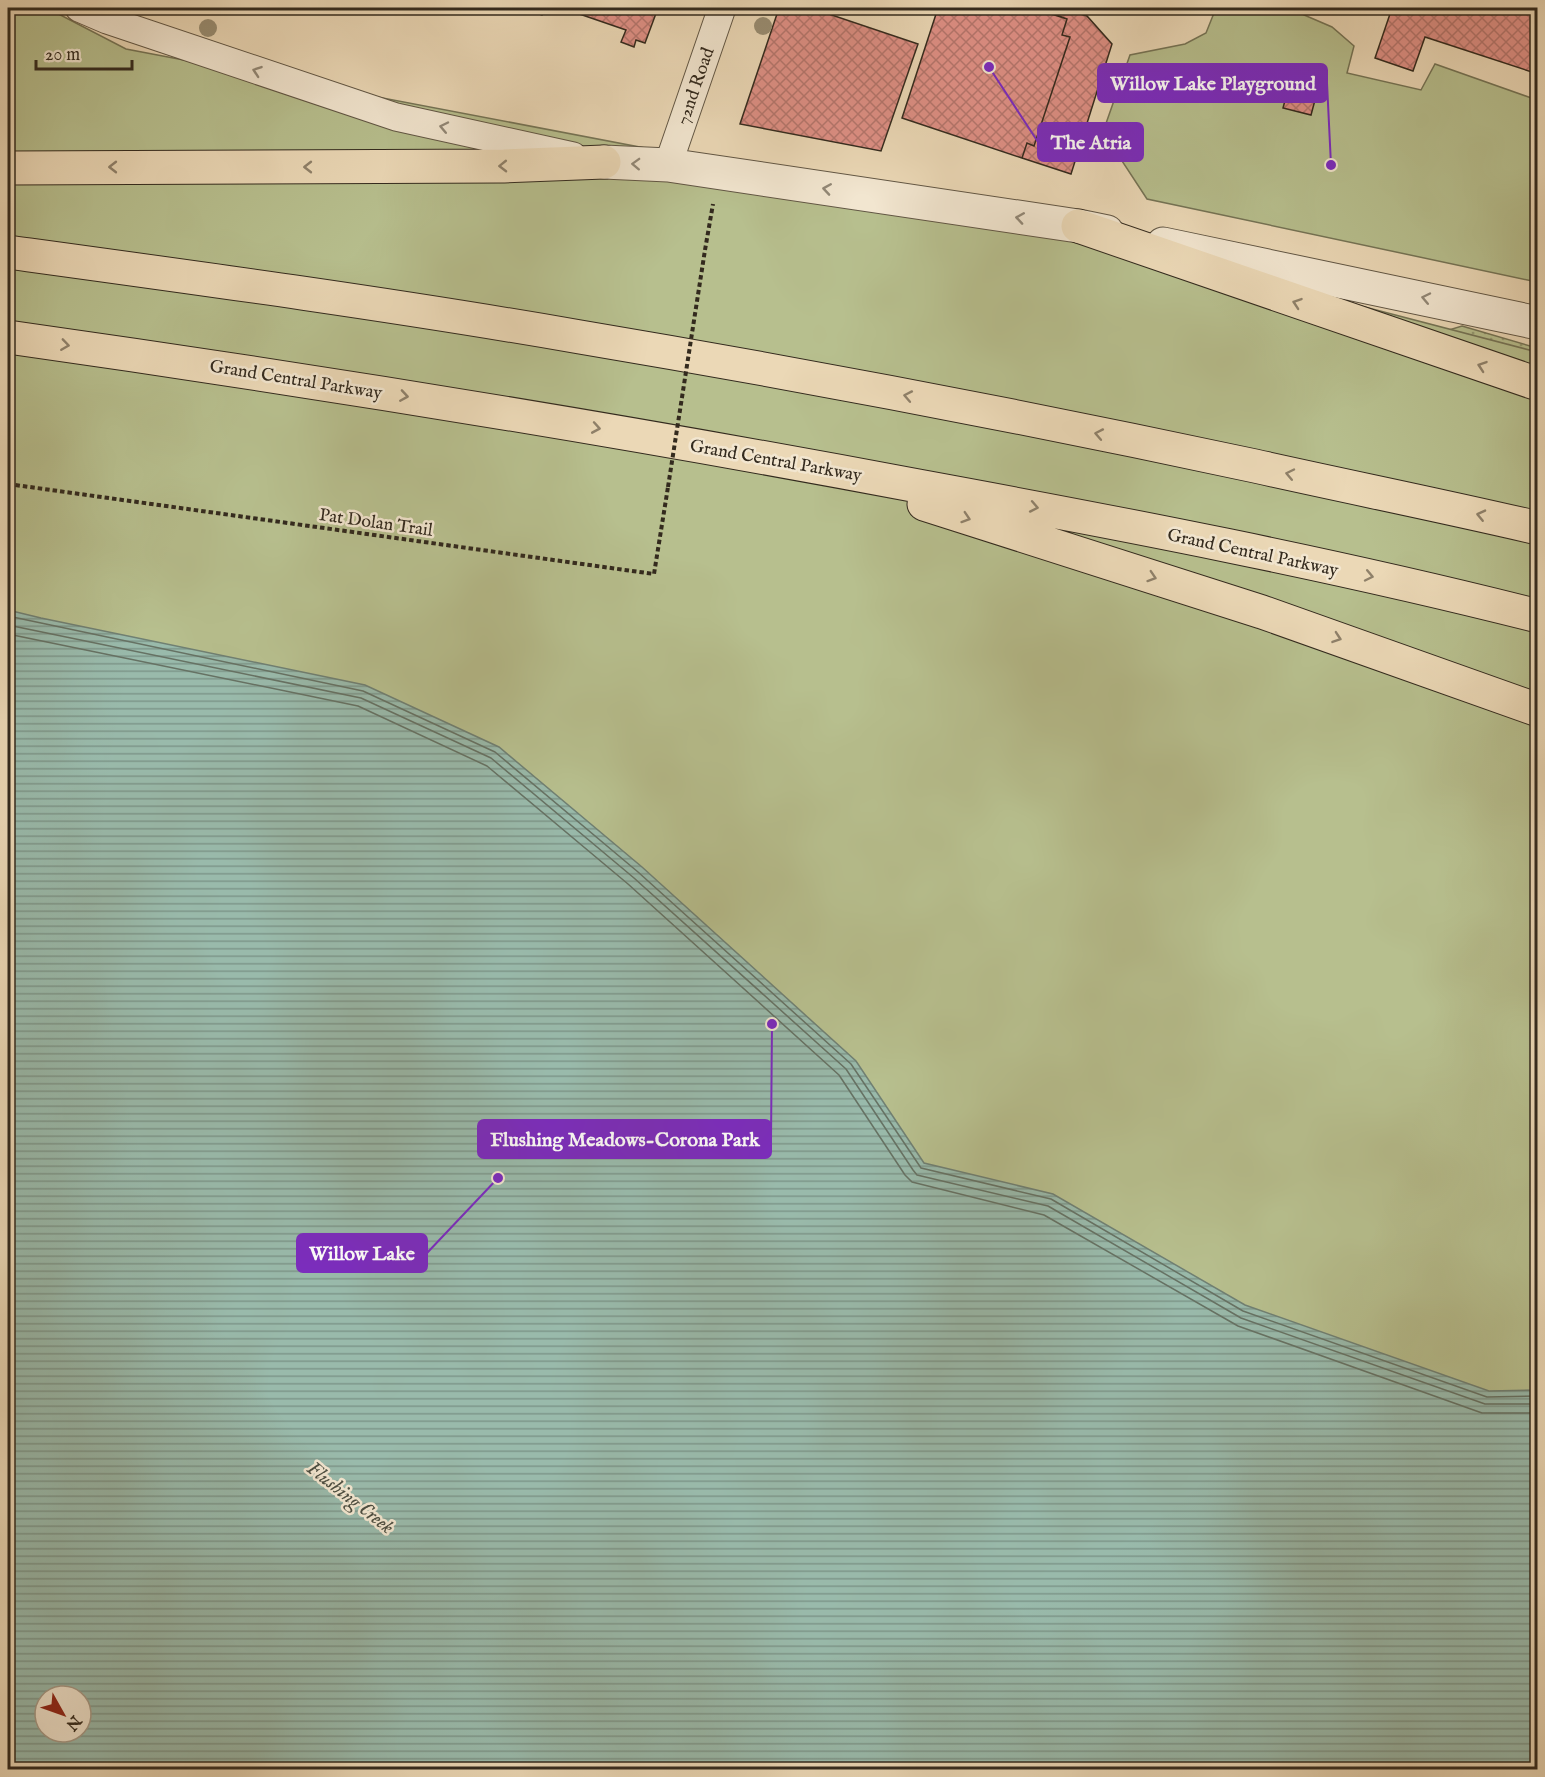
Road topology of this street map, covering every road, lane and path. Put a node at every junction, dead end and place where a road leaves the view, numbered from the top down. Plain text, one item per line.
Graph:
1 (79, 8) edge
2 (722, 8) edge
3 (604, 162) junction
4 (668, 165) junction
5 (8, 168) edge
6 (714, 201) dead end
7 (1078, 226) junction
8 (8, 252) edge
9 (1538, 323) edge
10 (8, 337) edge
11 (1538, 384) edge
12 (790, 462) junction
13 (8, 484) edge
14 (1538, 528) edge
15 (1538, 616) edge
16 (1538, 710) edge

3 -> 1 street
2 - 4 street, 72nd Road
4 -> 3 street
3 -> 5 highway
7 -> 4 street
6 - 13 path, Pat Dolan Trail, bridge
9 -> 7 street
11 -> 7 highway
14 -> 8 highway
10 -> 12 highway, Grand Central Parkway
12 -> 15 highway, Grand Central Parkway
12 -> 16 highway

